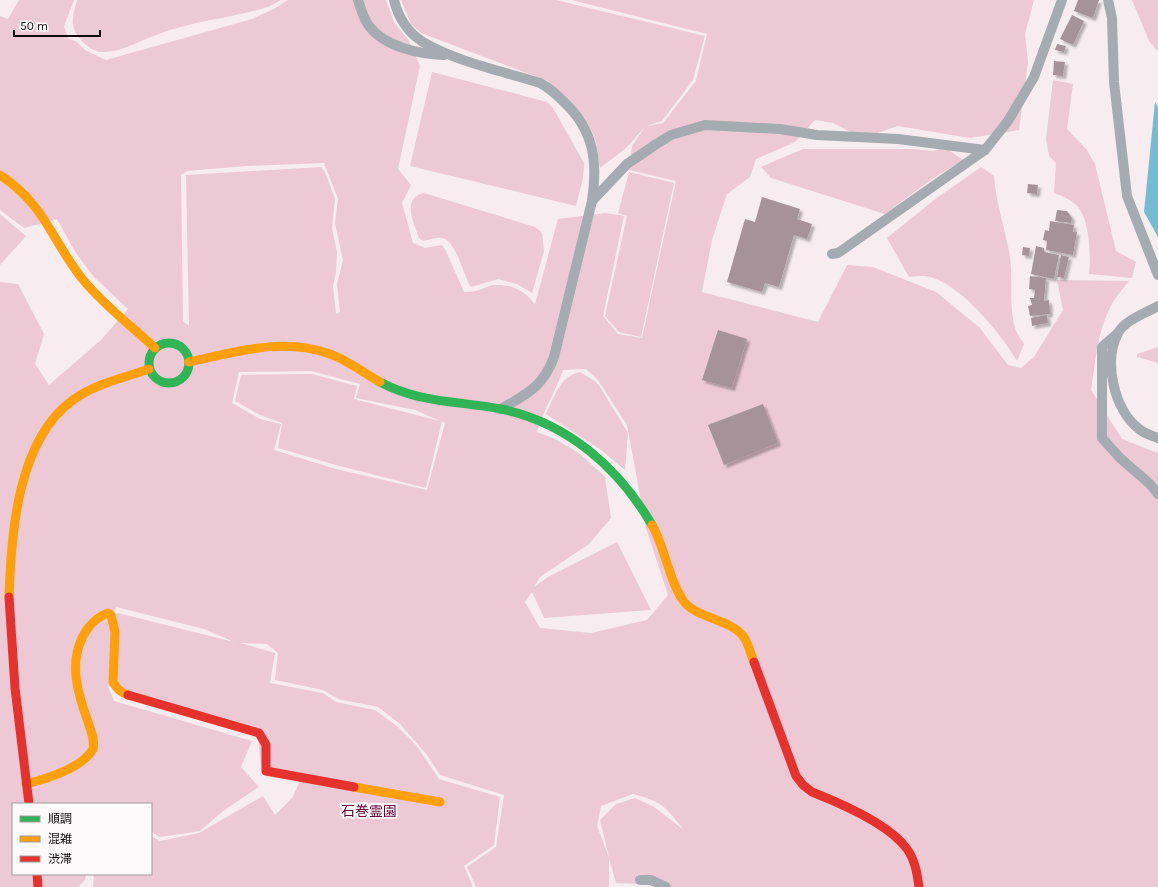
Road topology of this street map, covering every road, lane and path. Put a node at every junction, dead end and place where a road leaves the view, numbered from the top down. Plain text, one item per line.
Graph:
1 (358, 0) edge
2 (394, 0) edge
3 (1062, 0) edge
4 (1108, 0) edge
5 (452, 55) junction
6 (985, 150) junction
7 (0, 175) edge
8 (592, 201) junction
9 (832, 254) dead end
10 (1158, 275) edge
11 (1158, 306) edge
12 (1118, 333) junction
13 (154, 348) junction
14 (189, 362) junction
15 (149, 369) junction
16 (501, 409) junction
17 (1158, 438) edge
18 (1158, 494) edge
19 (26, 784) junction
20 (440, 802) dead end
21 (29, 803) edge
22 (37, 875) edge
23 (640, 880) dead end
24 (38, 887) edge
25 (666, 887) edge
26 (919, 887) edge

1 - 5 street
2 - 5 street
3 - 6 street
4 - 10 street
5 - 8 street
6 - 8 street
6 - 9 street
7 - 13 street
8 - 16 street
11 - 12 street
12 - 17 street
12 - 18 street
13 - 14 street
13 - 15 street
14 - 15 street
14 - 16 street
15 - 19 street
16 - 26 street
19 - 20 street
19 - 21 street
22 - 24 street
23 - 25 street

